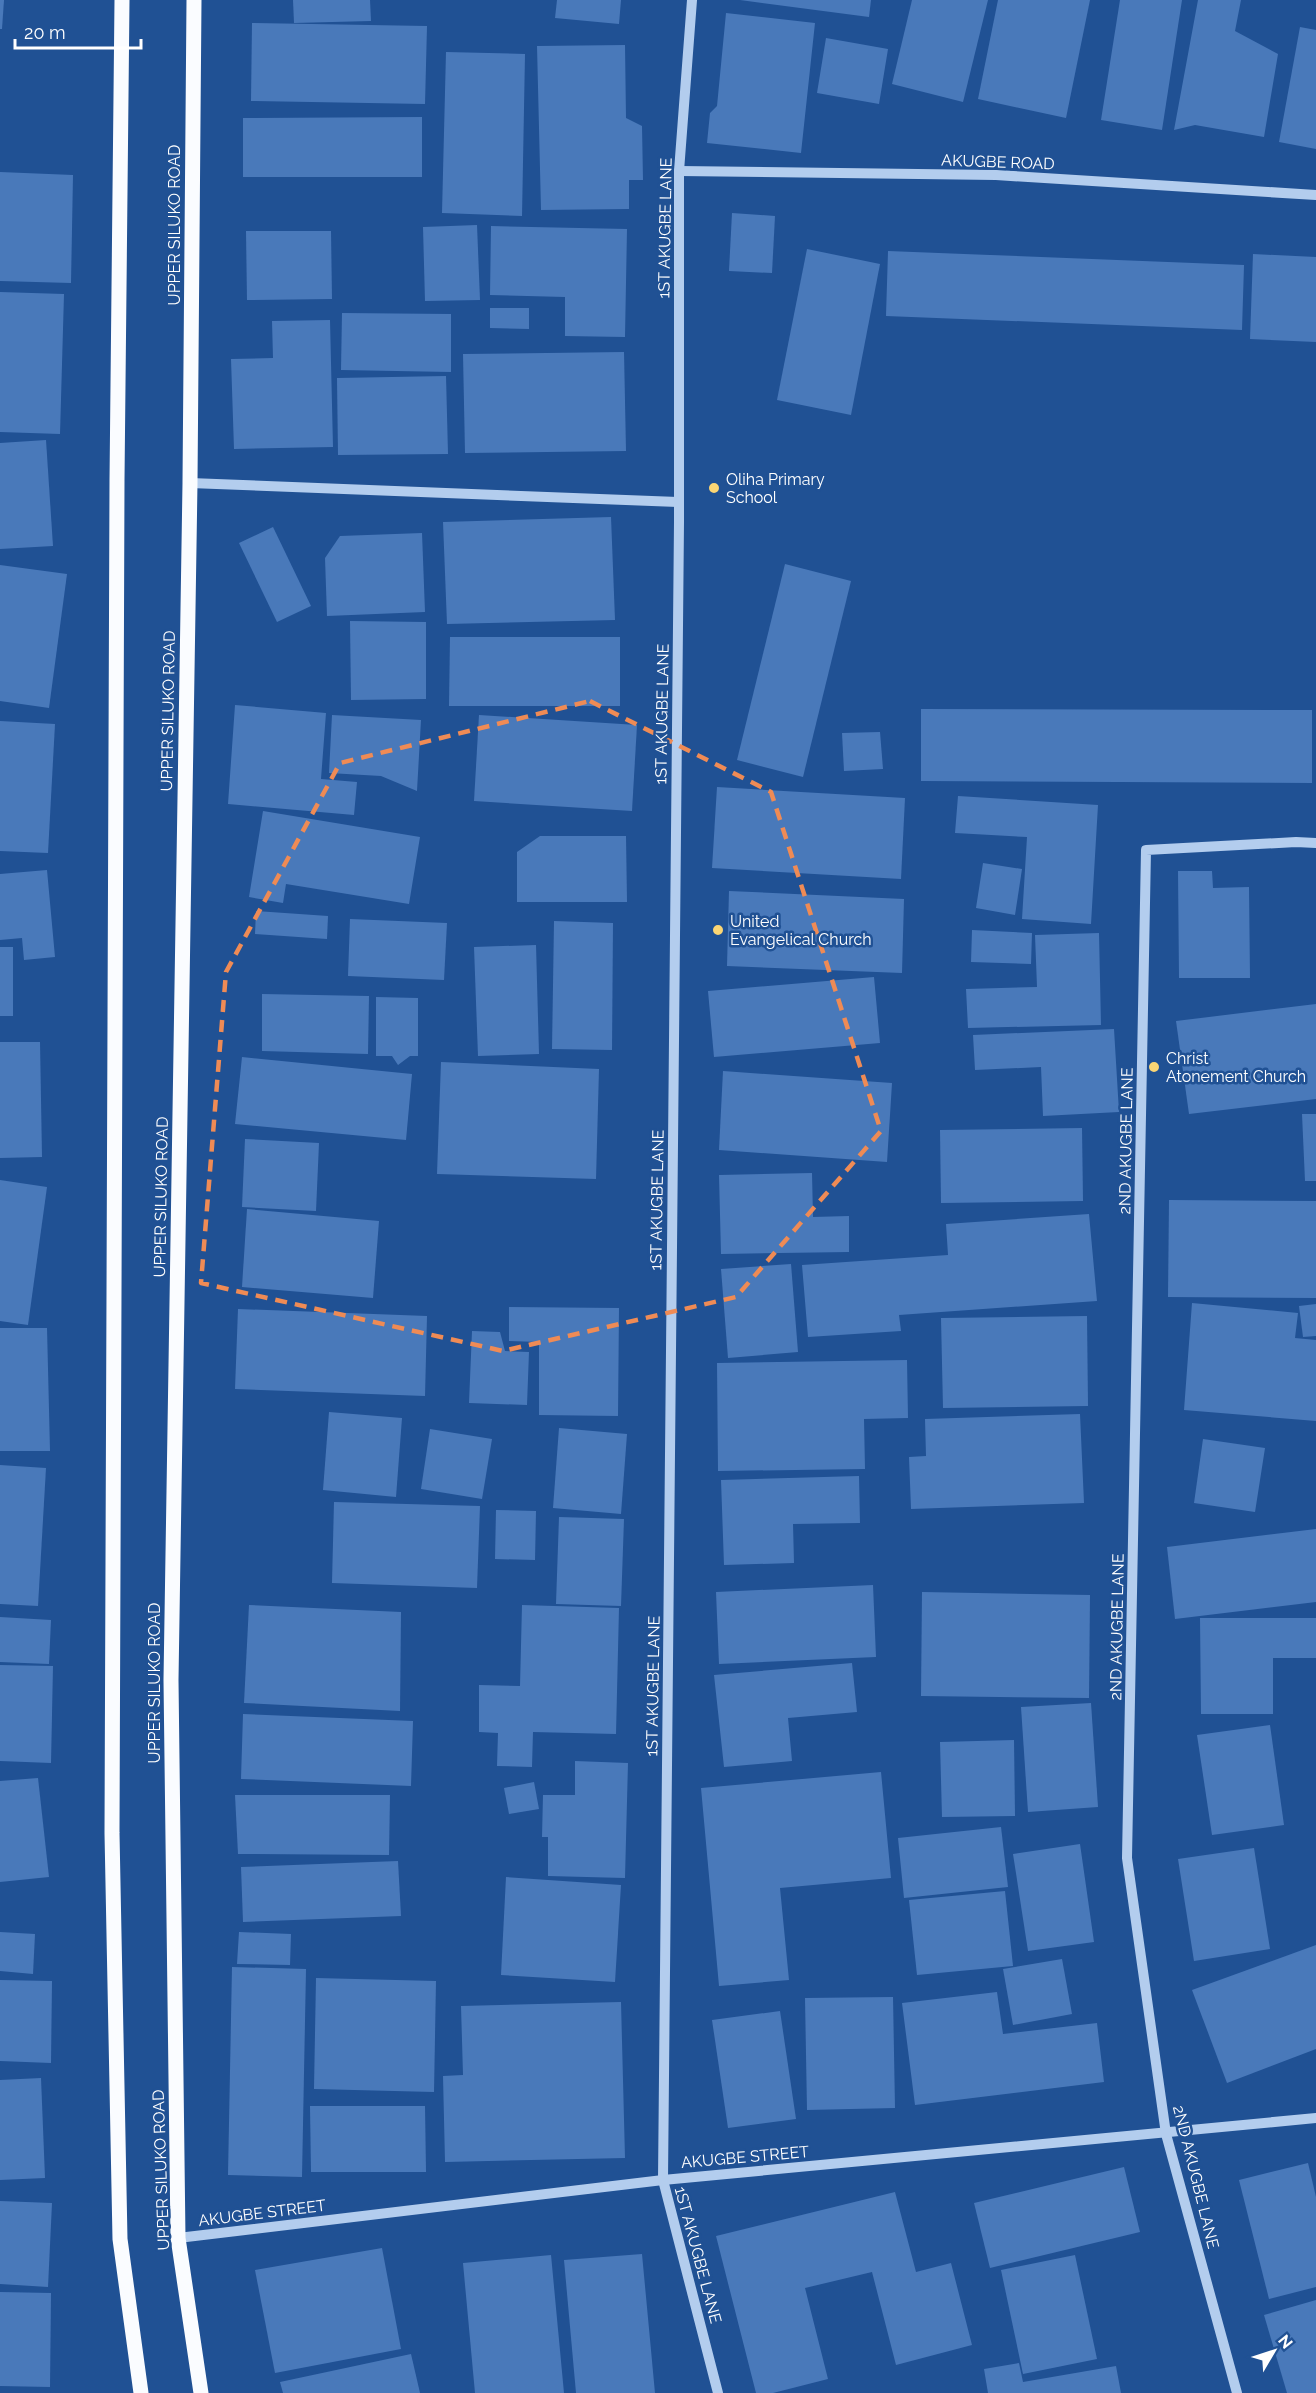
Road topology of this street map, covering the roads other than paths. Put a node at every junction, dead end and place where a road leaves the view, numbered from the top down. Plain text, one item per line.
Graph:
1 (122, 0) edge
2 (194, 0) edge
3 (692, 0) edge
4 (679, 171) junction
5 (1316, 195) edge
6 (190, 483) junction
7 (678, 502) junction
8 (1316, 843) edge
9 (1316, 2118) edge
10 (1166, 2133) junction
11 (663, 2180) junction
12 (178, 2238) junction
13 (141, 2393) edge
14 (201, 2393) edge
15 (718, 2393) edge
16 (1237, 2393) edge

1 - 13 main road
2 - 6 main road, UPPER SILUKO ROAD
3 - 4 street, 1ST AKUGBE LANE
4 - 5 street, AKUGBE ROAD
4 - 7 street, 1ST AKUGBE LANE
6 - 7 street
6 - 12 main road, UPPER SILUKO ROAD
7 - 11 street, 1ST AKUGBE LANE
8 - 10 street, 2ND AKUGBE LANE
9 - 10 street, AKUGBE STREET
10 - 11 street, AKUGBE STREET
10 - 16 street, 2ND AKUGBE LANE
11 - 12 street, AKUGBE STREET
11 - 15 street, 1ST AKUGBE LANE
12 - 14 main road, UPPER SILUKO ROAD

